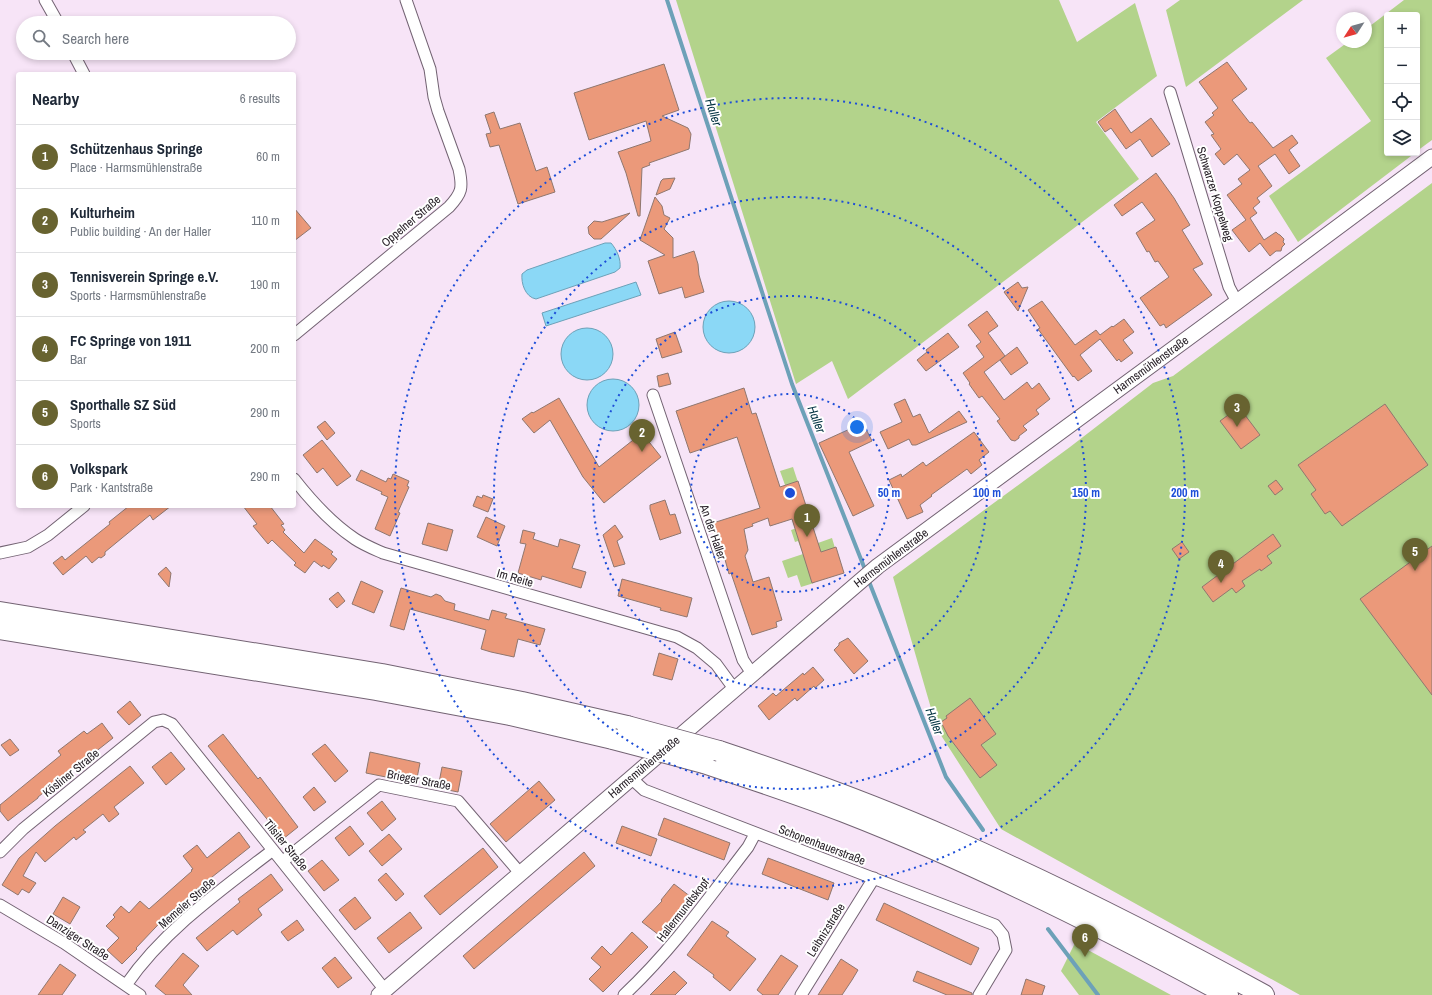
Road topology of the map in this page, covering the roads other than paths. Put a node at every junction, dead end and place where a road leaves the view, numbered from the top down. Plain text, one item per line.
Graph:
1 (46, 0) edge
2 (406, 0) edge
3 (54, 16) edge
4 (77, 60) edge
5 (83, 72) edge
6 (1170, 92) dead end
7 (1432, 157) edge
8 (1237, 302) junction
9 (296, 333) edge
10 (653, 395) dead end
11 (296, 481) edge
12 (82, 508) edge
13 (0, 553) edge
14 (0, 612) edge
15 (4, 630) edge
16 (753, 674) junction
17 (735, 690) junction
18 (163, 720) joint
19 (620, 732) junction
20 (711, 757) junction
21 (631, 778) junction
22 (755, 834) junction
23 (273, 850) junction
24 (0, 852) edge
25 (283, 861) junction
26 (520, 874) junction
27 (874, 878) junction
28 (0, 904) edge
29 (126, 985) junction
30 (384, 993) edge
31 (140, 995) edge
32 (624, 995) edge
33 (801, 995) edge
34 (979, 995) edge
35 (1228, 995) edge
36 (1264, 995) edge

1 - 3 street
2 - 9 street, Oppelner Straße
4 - 5 street
6 - 8 street, Schwarzer Koppelweg
7 - 8 street, Harmsmühlenstraße
8 - 16 street, Harmsmühlenstraße
10 - 16 street, An der Haller
11 - 17 street, Im Reite
12 - 13 street
14 - 19 highway
15 - 19 highway
16 - 17 street, Harmsmühlenstraße
17 - 21 street, Harmsmühlenstraße
18 - 23 street, Tilsiter Straße
18 - 24 street, Kösliner Straße
19 - 20 highway, bridge
20 - 35 highway
20 - 36 highway
21 - 22 street, Schopenhauerstraße
21 - 26 street, Harmsmühlenstraße
22 - 27 street, Schopenhauerstraße
22 - 32 street, Hallermundtskopf
23 - 25 street, Tilsiter Straße
23 - 29 street, Memeler Straße
25 - 26 street, Brieger Straße
25 - 30 street, Tilsiter Straße
26 - 30 street, Harmsmühlenstraße
27 - 33 street, Leibnizstraße
27 - 34 street, Schopenhauerstraße
28 - 29 street, Danziger Straße
29 - 31 street, Danziger Straße

